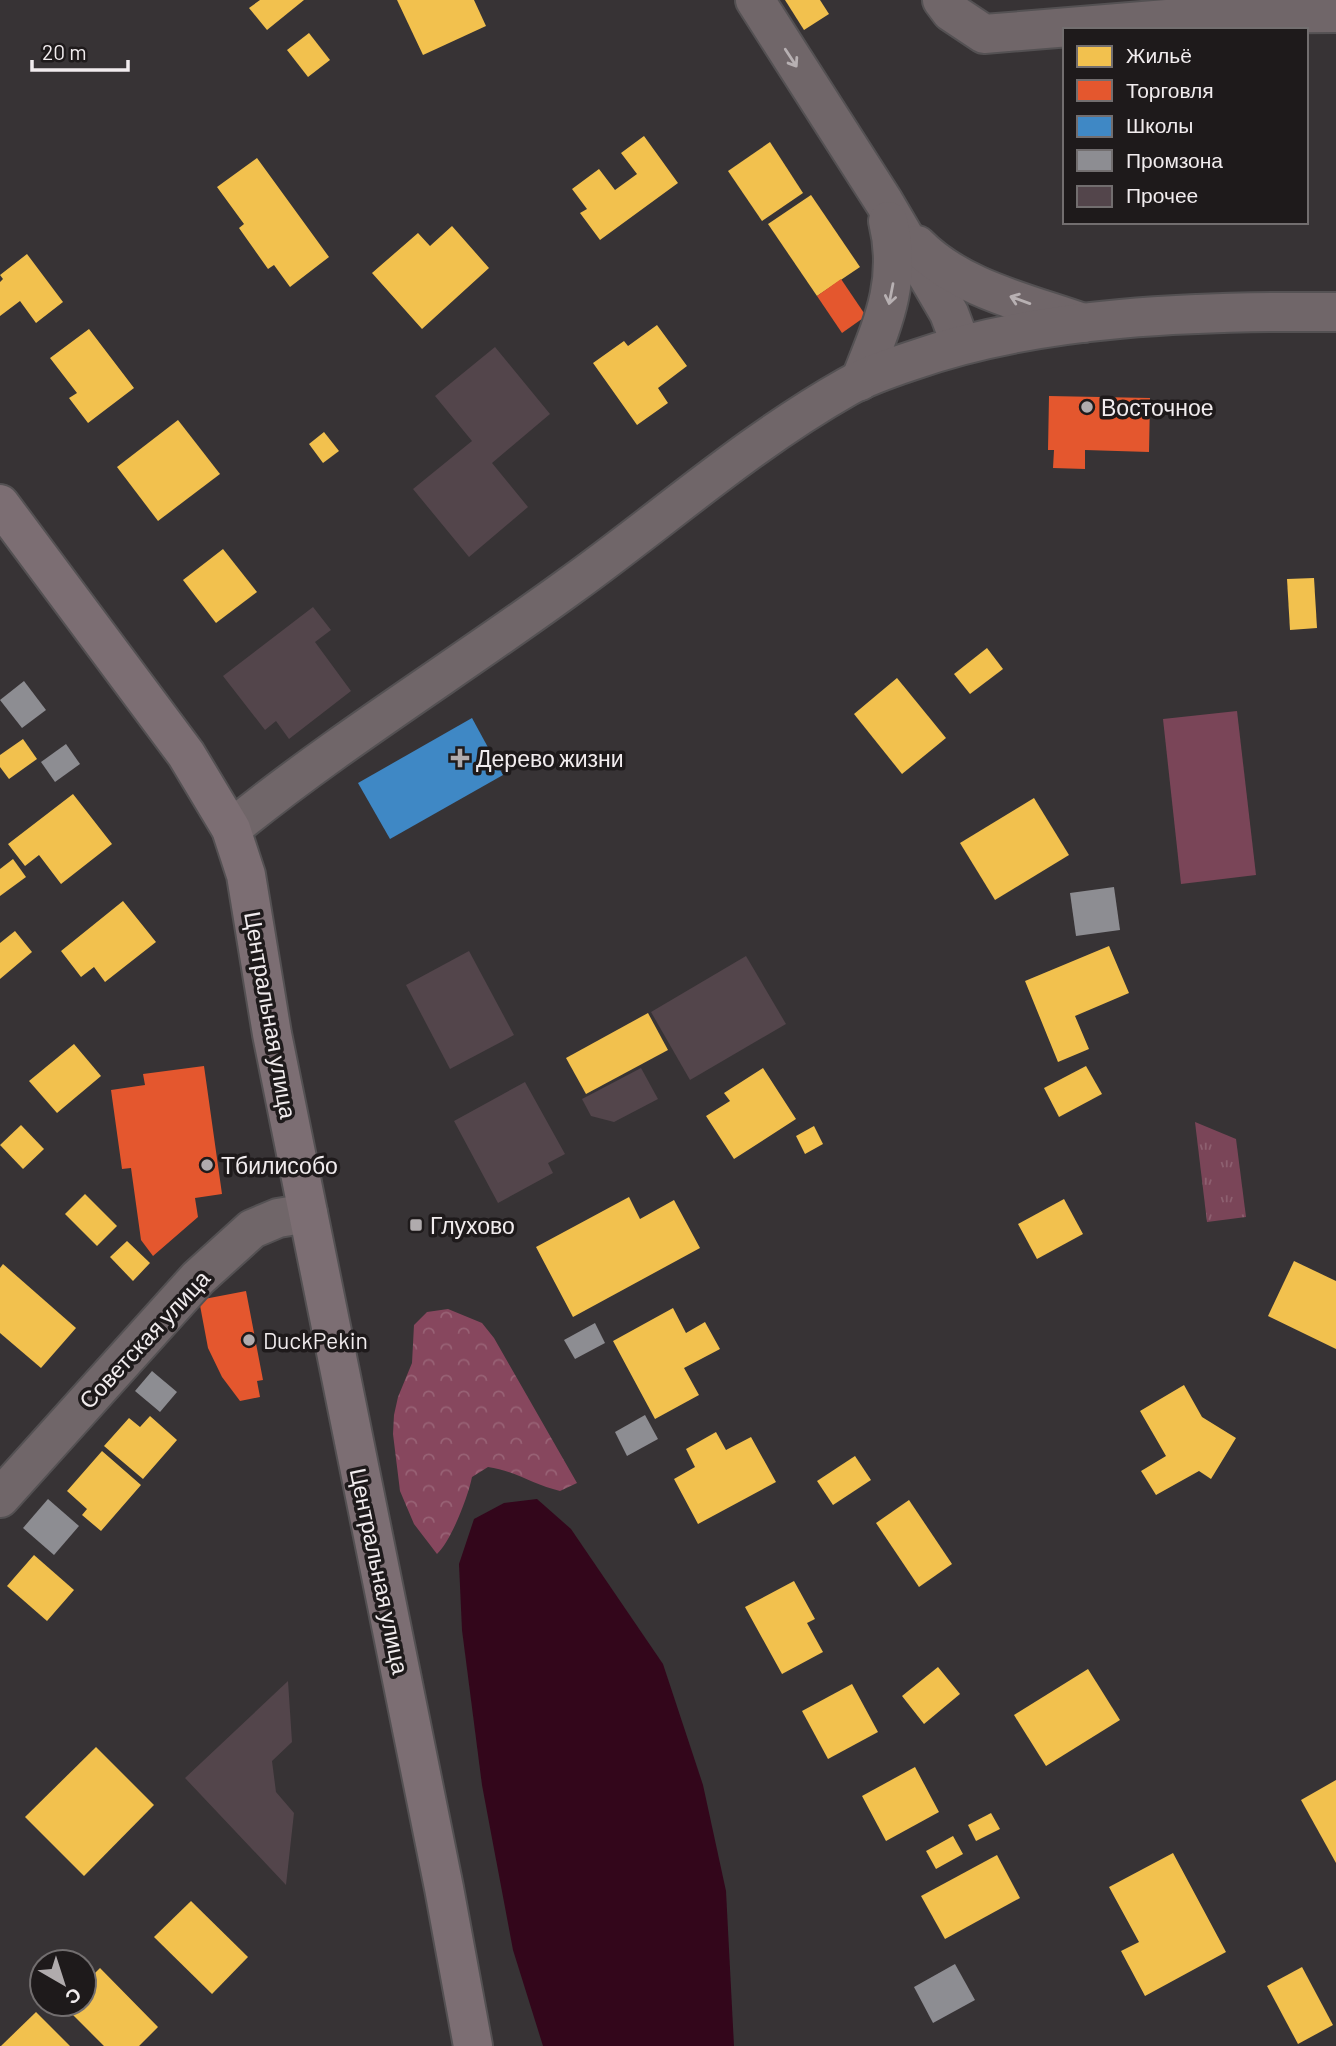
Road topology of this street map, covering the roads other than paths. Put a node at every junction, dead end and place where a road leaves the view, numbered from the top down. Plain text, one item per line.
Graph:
1 (755, 0) edge
2 (942, 0) edge
3 (1336, 13) edge
4 (1075, 28) edge
5 (1063, 29) edge
6 (884, 202) junction
7 (1336, 312) edge
8 (1084, 323) junction
9 (961, 345) junction
10 (860, 381) junction
11 (0, 504) edge
12 (231, 829) junction
13 (308, 1213) junction
14 (0, 1498) edge
15 (473, 2046) edge

1 -> 6 street
2 - 5 street
3 - 4 street
8 -> 6 street
6 - 9 street
6 -> 10 street
7 - 8 street
8 - 9 street
9 - 10 street
10 - 12 street
11 - 12 main road, Центральная улица
12 - 13 main road, Центральная улица
13 - 14 street, Советская улица
13 - 15 main road, Центральная улица

